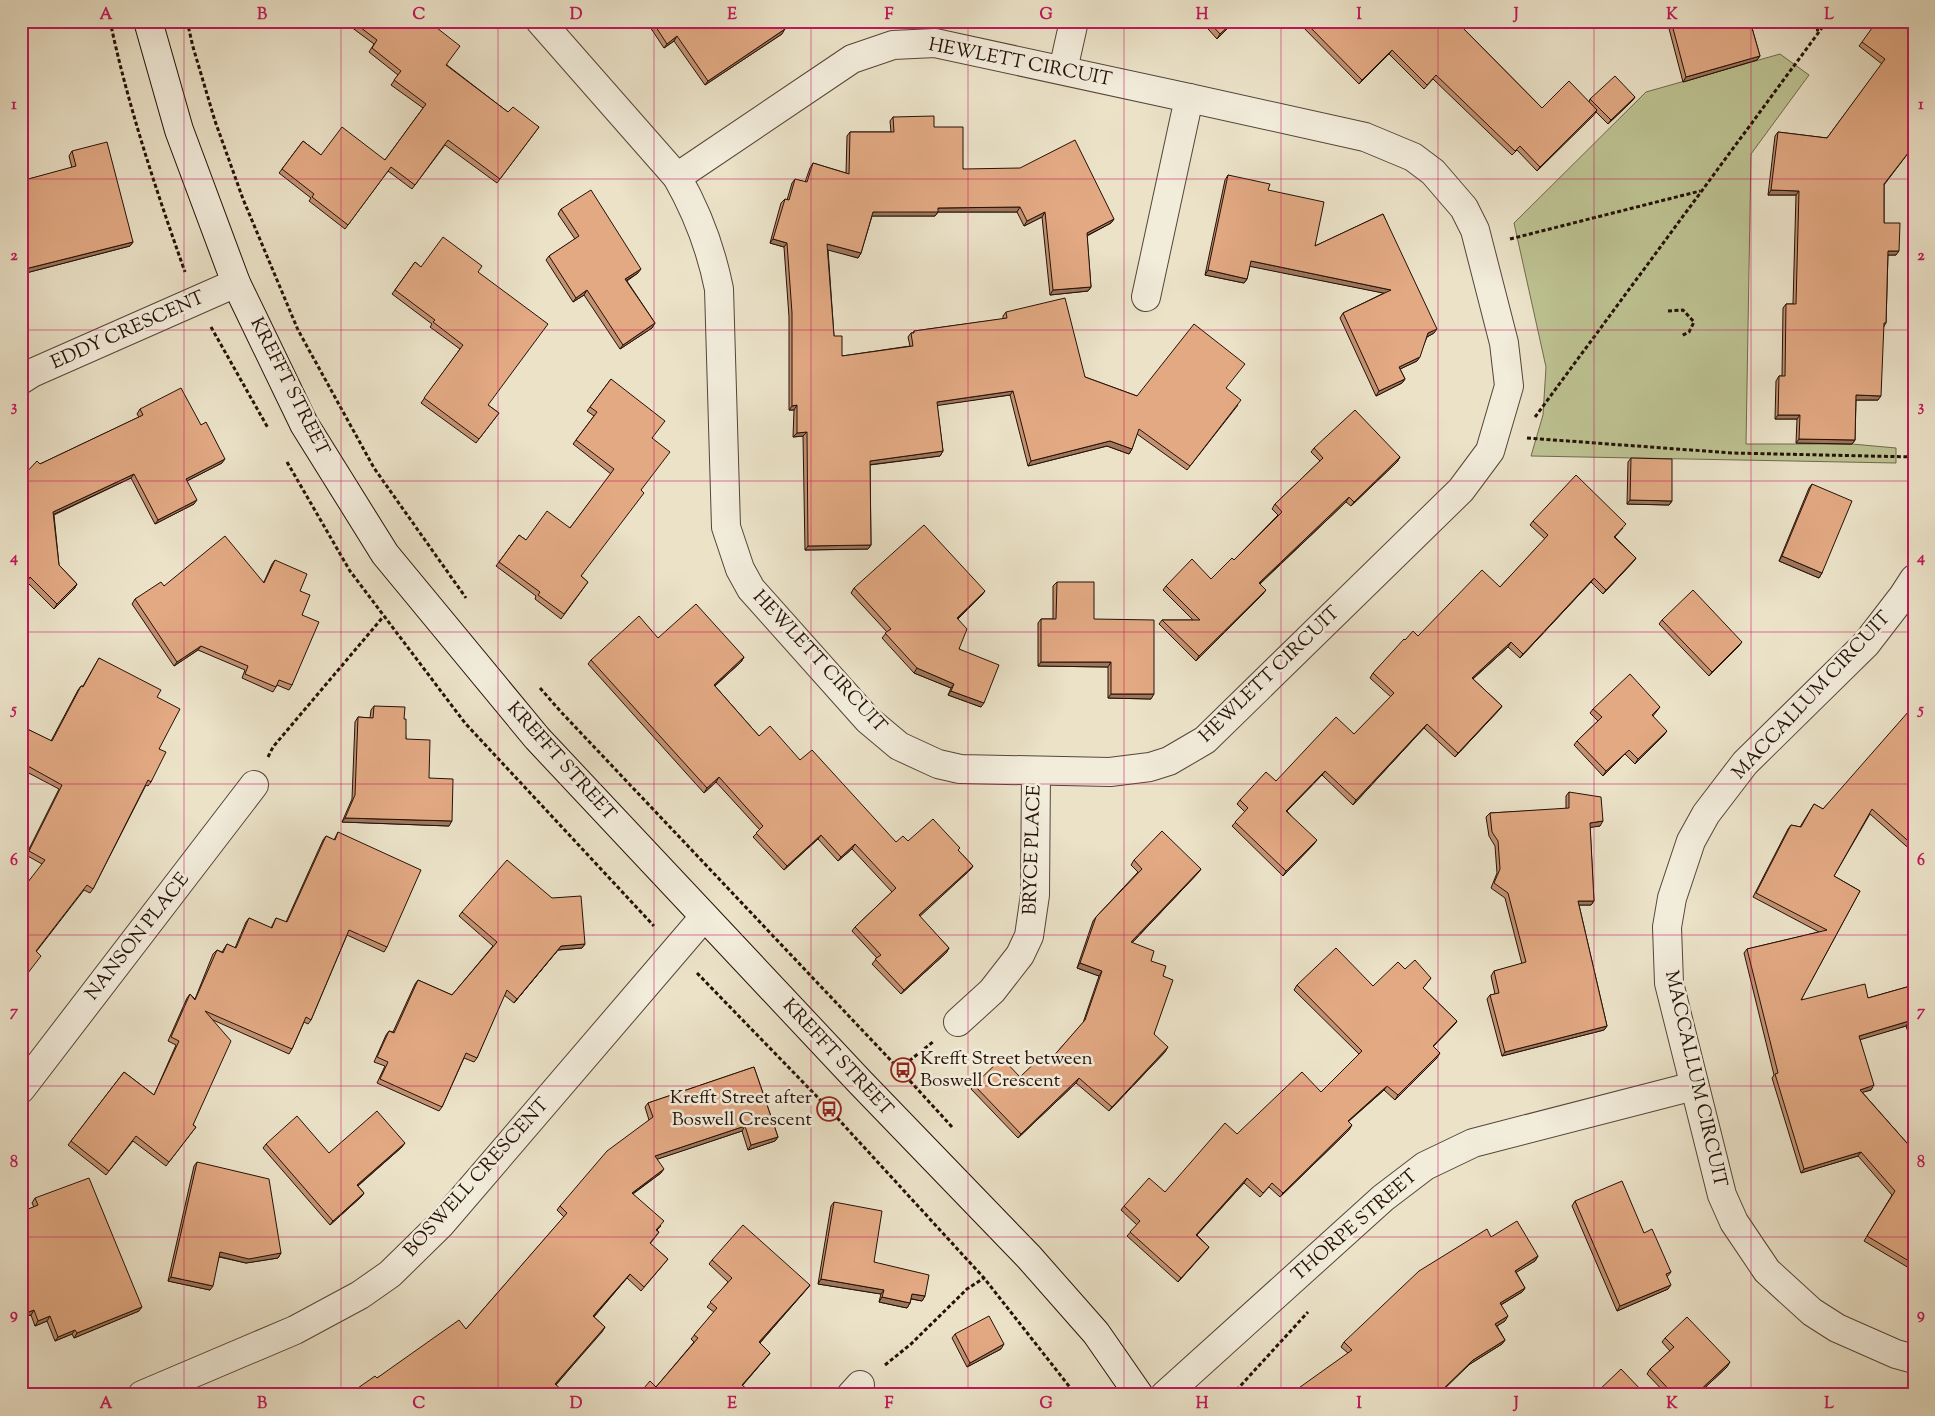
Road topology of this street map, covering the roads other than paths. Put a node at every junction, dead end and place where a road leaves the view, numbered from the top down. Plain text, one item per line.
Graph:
1 (148, 21) edge
2 (540, 21) edge
3 (1074, 21) edge
4 (1063, 70) junction
5 (1190, 98) junction
6 (677, 177) junction
7 (236, 283) junction
8 (1146, 297) dead end
9 (21, 380) edge
10 (1914, 579) edge
11 (1036, 771) junction
12 (254, 785) road end
13 (704, 917) junction
14 (958, 1022) road end
15 (1694, 1086) junction
16 (21, 1089) edge
17 (1914, 1359) edge
18 (142, 1395) edge
19 (1139, 1395) edge
20 (1166, 1395) edge

1 - 7 street, KREFFT STREET
2 - 6 street, HEWLETT CIRCUIT
3 - 4 street
4 - 5 street, HEWLETT CIRCUIT
4 - 6 street, HEWLETT CIRCUIT
5 - 8 street
5 - 11 street, HEWLETT CIRCUIT
6 - 11 street, HEWLETT CIRCUIT
7 - 9 street, EDDY CRESCENT
7 - 13 street, KREFFT STREET
10 - 15 street, MACCALLUM CIRCUIT
11 - 14 street, BRYCE PLACE
12 - 16 street, NANSON PLACE
13 - 18 street, BOSWELL CRESCENT
13 - 19 street, KREFFT STREET
15 - 17 street, MACCALLUM CIRCUIT
15 - 20 street, THORPE STREET

